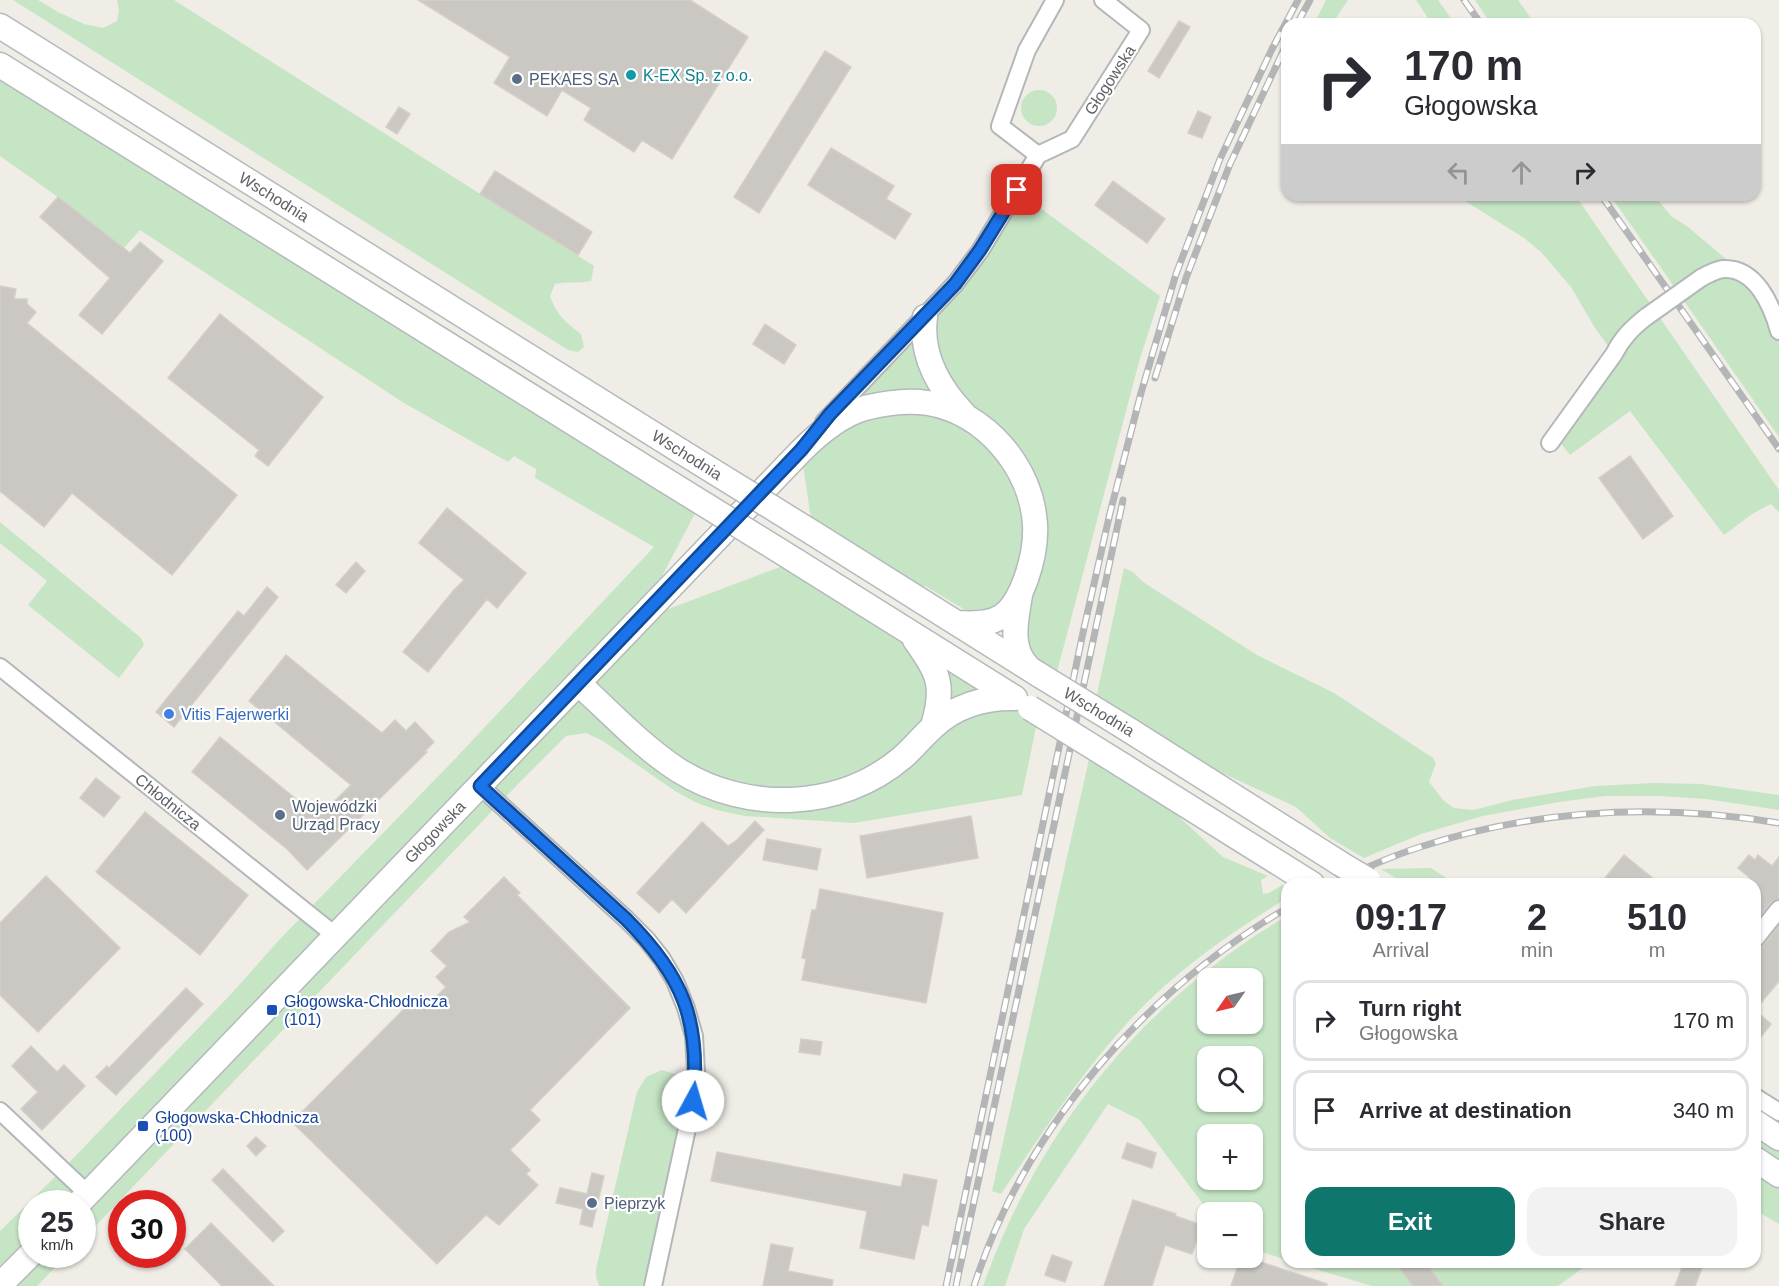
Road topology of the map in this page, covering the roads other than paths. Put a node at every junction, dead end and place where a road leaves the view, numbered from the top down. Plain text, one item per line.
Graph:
1 (1055, 0) edge
2 (1103, 0) edge
3 (0, 26) edge
4 (0, 64) edge
5 (1038, 155) junction
6 (925, 317) junction
7 (1779, 331) edge
8 (968, 418) junction
9 (1550, 443) dead end
10 (801, 450) junction
11 (1020, 594) junction
12 (958, 624) junction
13 (908, 631) junction
14 (0, 667) edge
15 (1035, 672) junction
16 (578, 683) junction
17 (1022, 703) junction
18 (933, 726) junction
19 (480, 786) junction
20 (1304, 878) edge
21 (1364, 878) edge
22 (1779, 909) edge
23 (1761, 932) edge
24 (336, 936) junction
25 (1761, 1101) edge
26 (0, 1111) edge
27 (1779, 1112) edge
28 (1761, 1126) edge
29 (1779, 1138) edge
30 (1761, 1163) edge
31 (1779, 1175) edge
32 (75, 1190) edge
33 (93, 1190) edge
34 (18, 1267) edge
35 (0, 1285) edge
36 (653, 1286) edge

1 - 5 street
2 - 5 street, Głogowska
3 - 12 street, Wschodnia, bridge
4 - 13 street, Wschodnia, bridge
5 - 6 street, Głogowska
6 - 8 street
6 - 10 street, Głogowska
7 - 9 street, bridge
8 - 10 street
8 - 11 street
10 - 16 street, Głogowska
11 - 12 street
11 - 15 street
12 - 15 street, Wschodnia
13 - 17 street, Wschodnia
13 - 18 street
14 - 24 street, Chłodnicza
15 - 21 street, Wschodnia, bridge
16 - 18 street
16 - 19 street, Głogowska
17 - 18 street
17 - 20 street, Wschodnia, bridge
19 - 24 street, Głogowska
19 - 36 street
22 - 23 street
24 - 33 street, Głogowska
25 - 27 street
26 - 32 street
28 - 29 street
30 - 31 street
34 - 35 street

